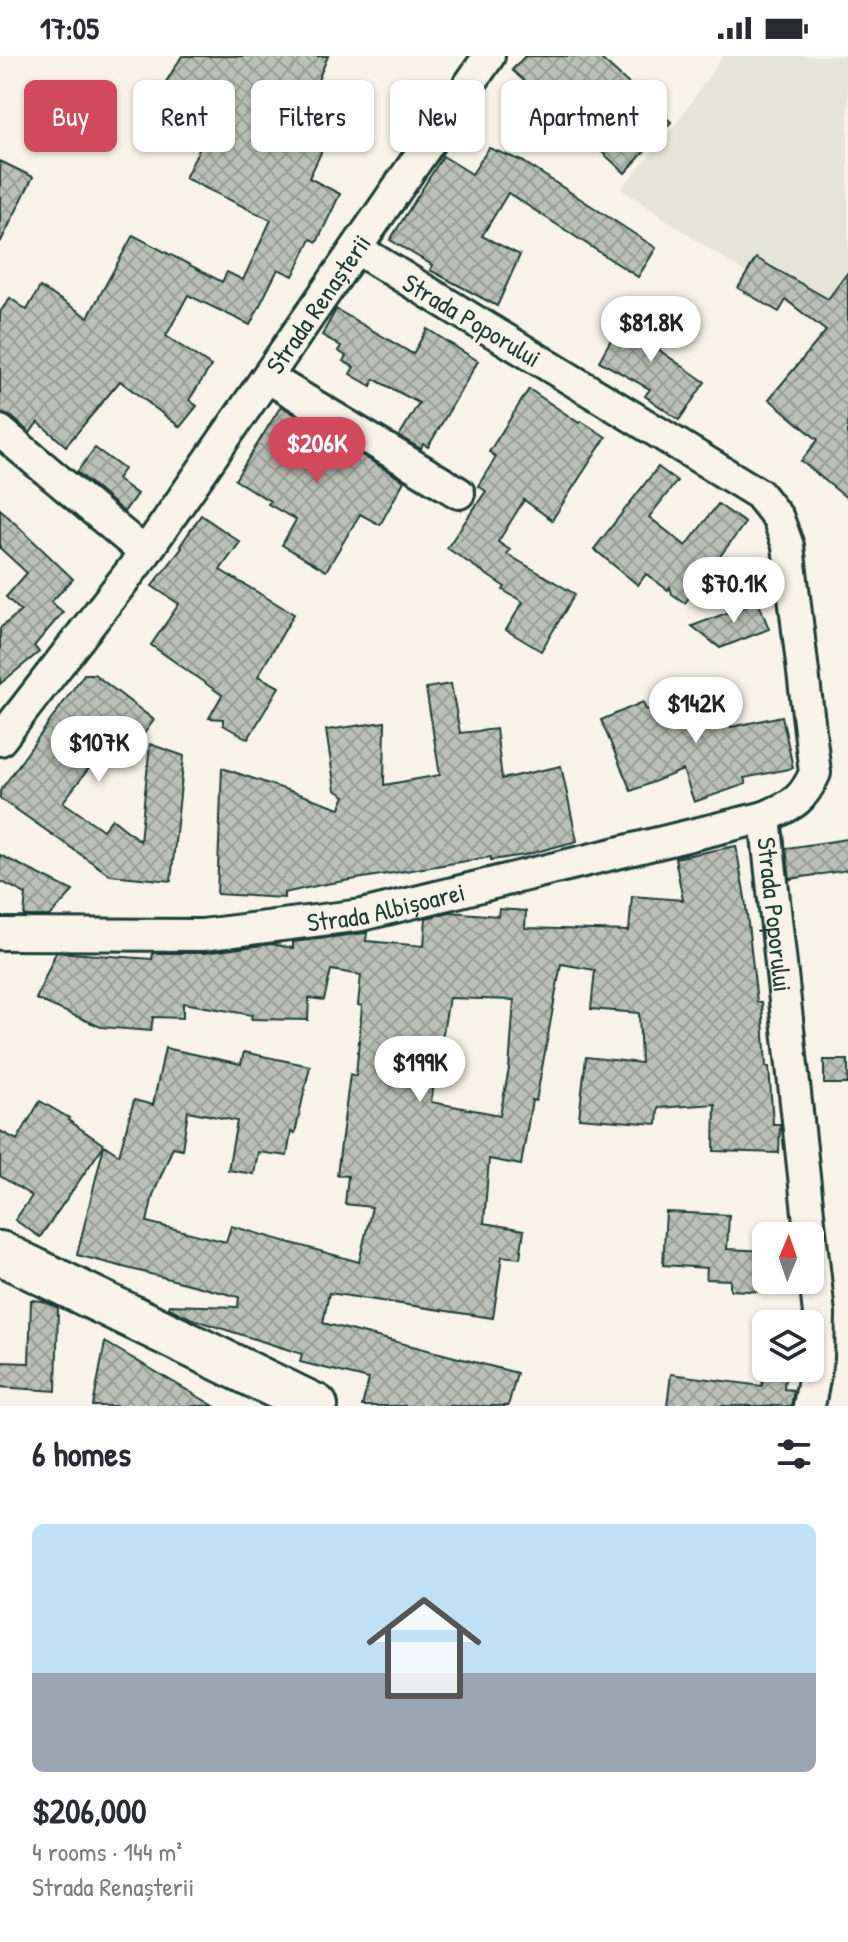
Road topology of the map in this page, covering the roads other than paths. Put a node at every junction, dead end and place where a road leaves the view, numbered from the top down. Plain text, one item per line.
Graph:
1 (489, 56) edge
2 (357, 249) junction
3 (267, 377) junction
4 (0, 431) edge
5 (459, 493) dead end
6 (145, 553) junction
7 (0, 740) edge
8 (765, 817) junction
9 (0, 934) edge
10 (0, 1253) edge
11 (316, 1406) edge
12 (809, 1406) edge

1 - 2 street, Strada Renașterii
2 - 3 street, Strada Renașterii
2 - 8 street, Strada Poporului
3 - 5 street
3 - 6 street, Strada Renașterii
4 - 6 street
6 - 7 street, Strada Renașterii
8 - 9 street, Strada Albișoarei
8 - 12 street, Strada Poporului
10 - 11 street

